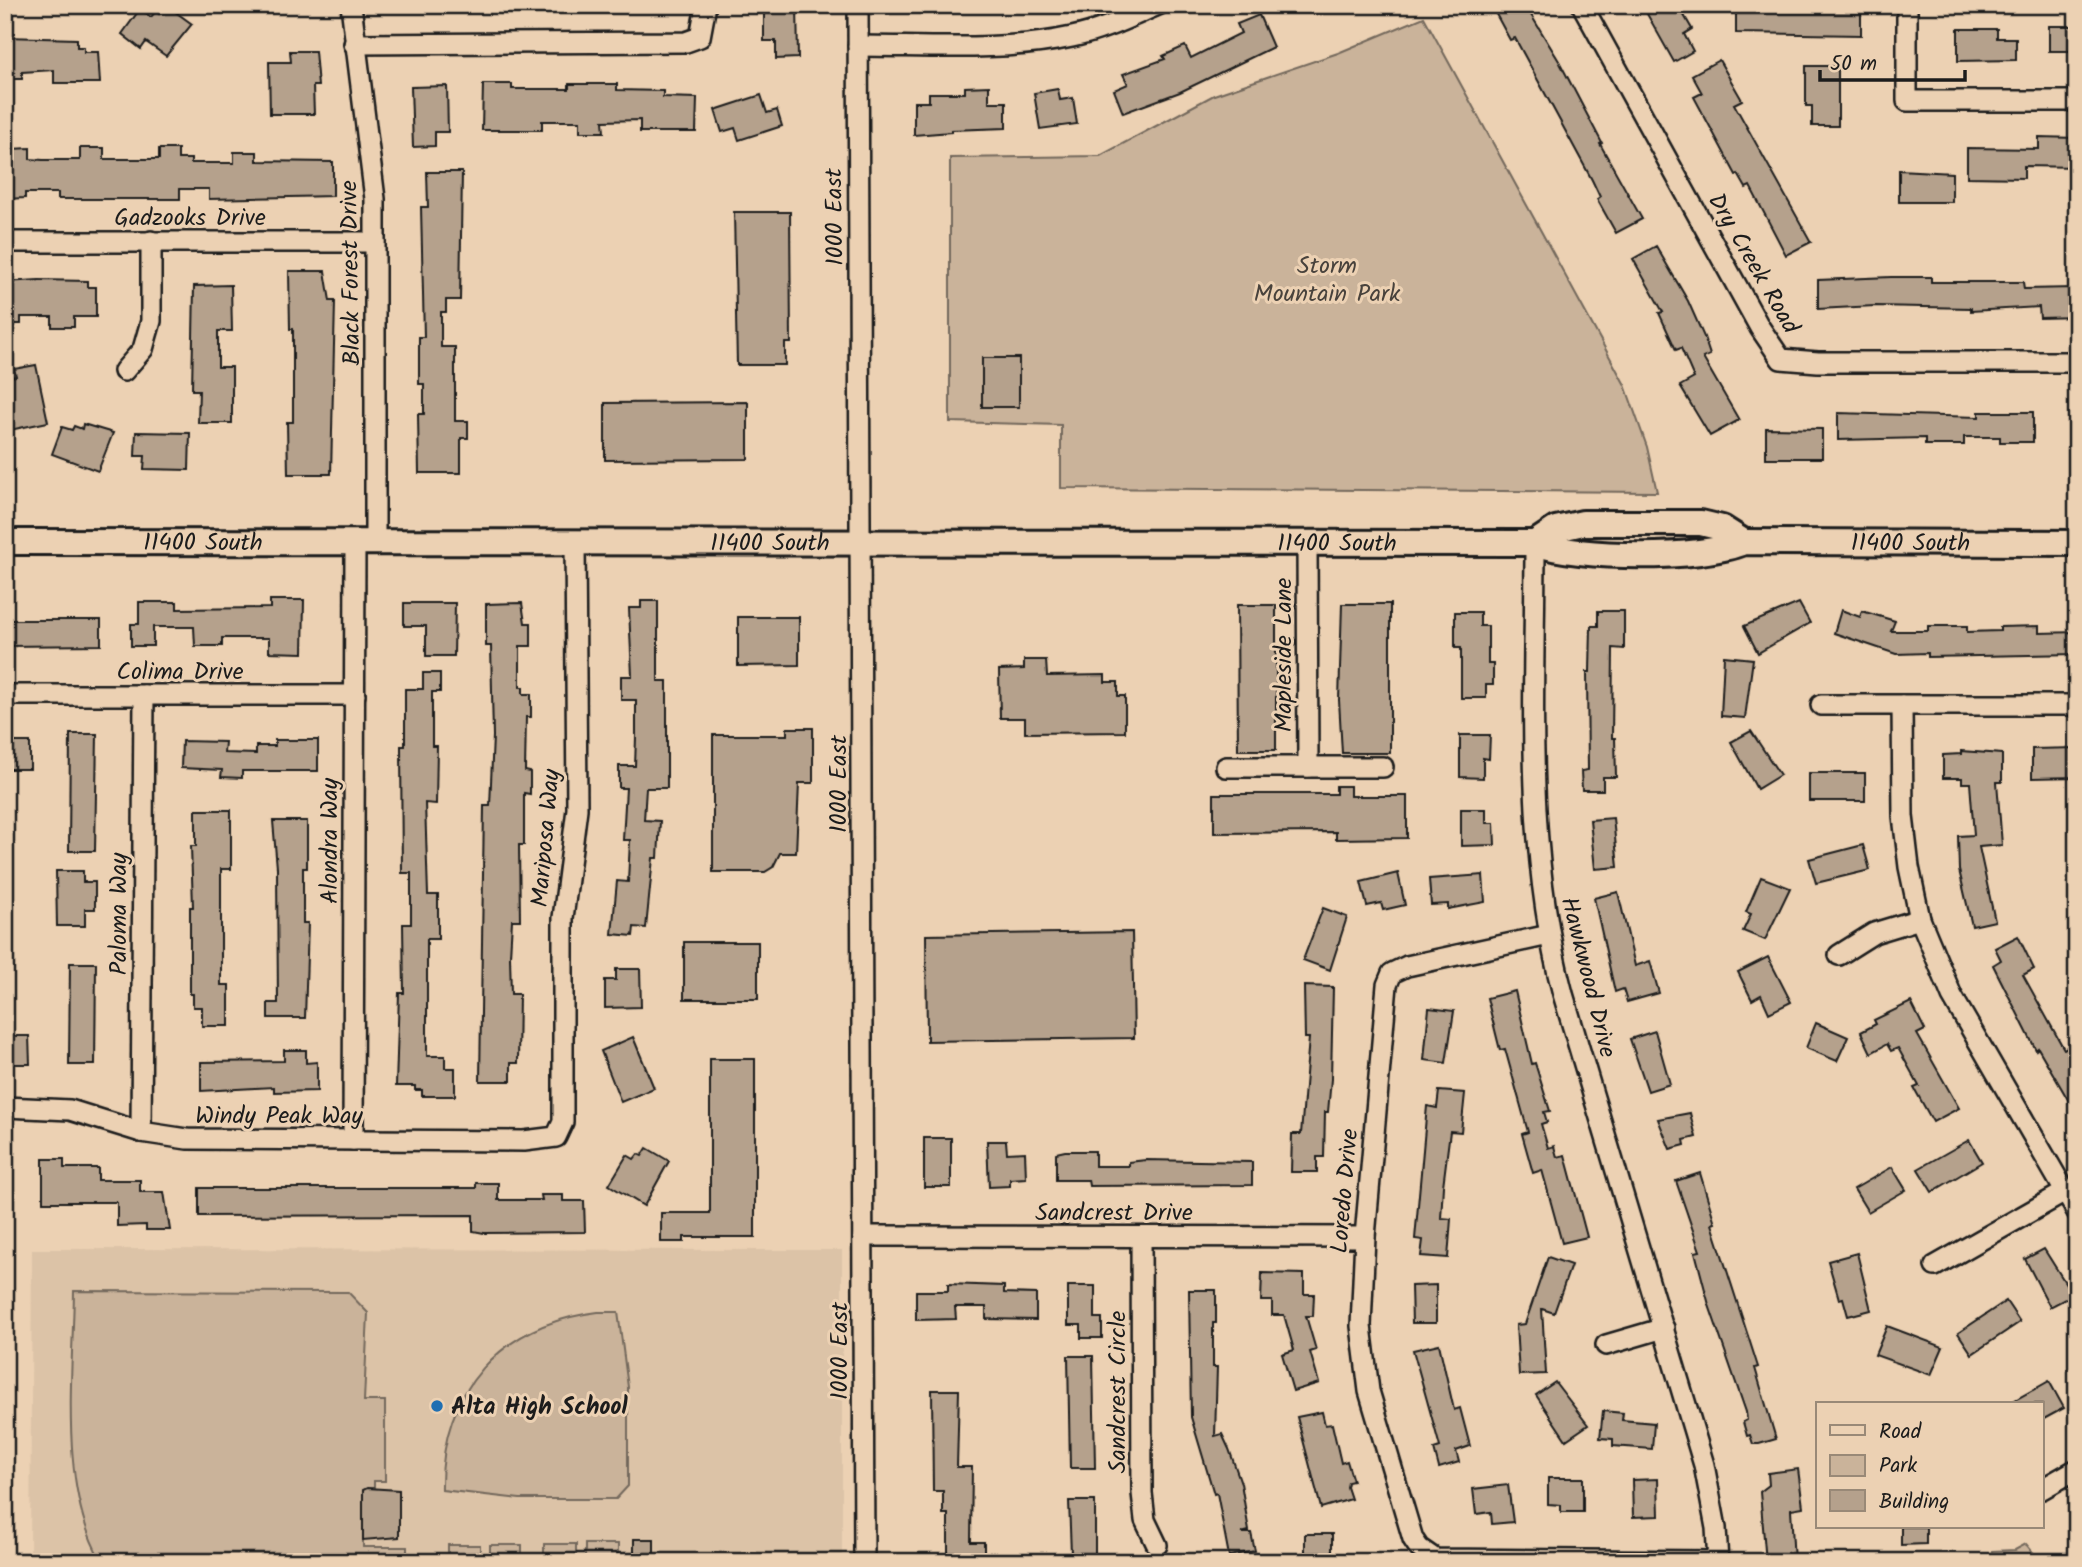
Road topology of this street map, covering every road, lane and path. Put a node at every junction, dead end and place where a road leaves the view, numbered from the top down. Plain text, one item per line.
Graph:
1 (351, 5) edge
2 (706, 5) edge
3 (858, 5) edge
4 (1158, 5) edge
5 (1582, 5) edge
6 (1907, 5) edge
7 (354, 44) junction
8 (858, 46) junction
9 (2077, 101) edge
10 (151, 241) junction
11 (5, 242) edge
12 (375, 242) junction
13 (2077, 362) edge
14 (124, 371) dead end
15 (5, 542) edge
16 (365, 542) junction
17 (575, 542) junction
18 (862, 542) junction
19 (1307, 542) junction
20 (1535, 543) junction
21 (2077, 543) edge
22 (5, 695) edge
23 (144, 695) junction
24 (355, 695) junction
25 (1821, 705) dead end
26 (1902, 705) junction
27 (2077, 705) edge
28 (1226, 767) dead end
29 (1308, 767) junction
30 (1383, 768) dead end
31 (1920, 919) junction
32 (1549, 935) junction
33 (1839, 955) dead end
34 (5, 1107) edge
35 (141, 1132) junction
36 (556, 1137) joint
37 (353, 1140) junction
38 (2065, 1192) junction
39 (2077, 1212) edge
40 (863, 1236) junction
41 (1141, 1237) junction
42 (1365, 1237) junction
43 (1935, 1266) dead end
44 (1664, 1328) junction
45 (1606, 1345) dead end
46 (2077, 1469) edge
47 (2044, 1488) edge
48 (1157, 1545) dead end
49 (864, 1562) edge
50 (1718, 1562) edge

1 - 7 street, Black Forest Drive
2 - 7 street
3 - 8 street, 1000 East
4 - 8 street
5 - 13 street, Dry Creek Road
6 - 9 street
7 - 12 street, Black Forest Drive
8 - 18 street, 1000 East
10 - 11 street, Gadzooks Drive
10 - 12 street, Gadzooks Drive
10 - 14 street
12 - 16 street, Black Forest Drive
15 - 16 main road, 11400 South
16 - 17 main road, 11400 South
16 - 24 street, Alondra Way
17 - 18 main road, 11400 South
17 - 36 street, Mariposa Way
18 - 19 main road, 11400 South
18 - 40 street, 1000 East
19 - 20 main road, 11400 South
19 - 29 street, Mapleside Lane
20 - 21 main road, 11400 South
20 - 32 street, Hawkwood Drive
22 - 23 street, Colima Drive
23 - 24 street, Colima Drive
23 - 35 street, Paloma Way
24 - 37 street, Alondra Way
25 - 26 street
26 - 27 street
26 - 31 street
28 - 29 street, Mapleside Lane
29 - 30 street, Mapleside Lane
31 - 33 street
31 - 38 street
32 - 42 street, Loredo Drive
32 - 44 street, Hawkwood Drive
34 - 35 street, Windy Peak Way
35 - 37 street, Windy Peak Way
36 - 37 street, Windy Peak Way
38 - 39 street
38 - 43 street
40 - 41 street, Sandcrest Drive
40 - 49 street, 1000 East
41 - 42 street, Sandcrest Drive
41 - 48 street, Sandcrest Circle
42 - 50 street, Loredo Drive
44 - 45 street
44 - 50 street, Hawkwood Drive
46 - 47 street

